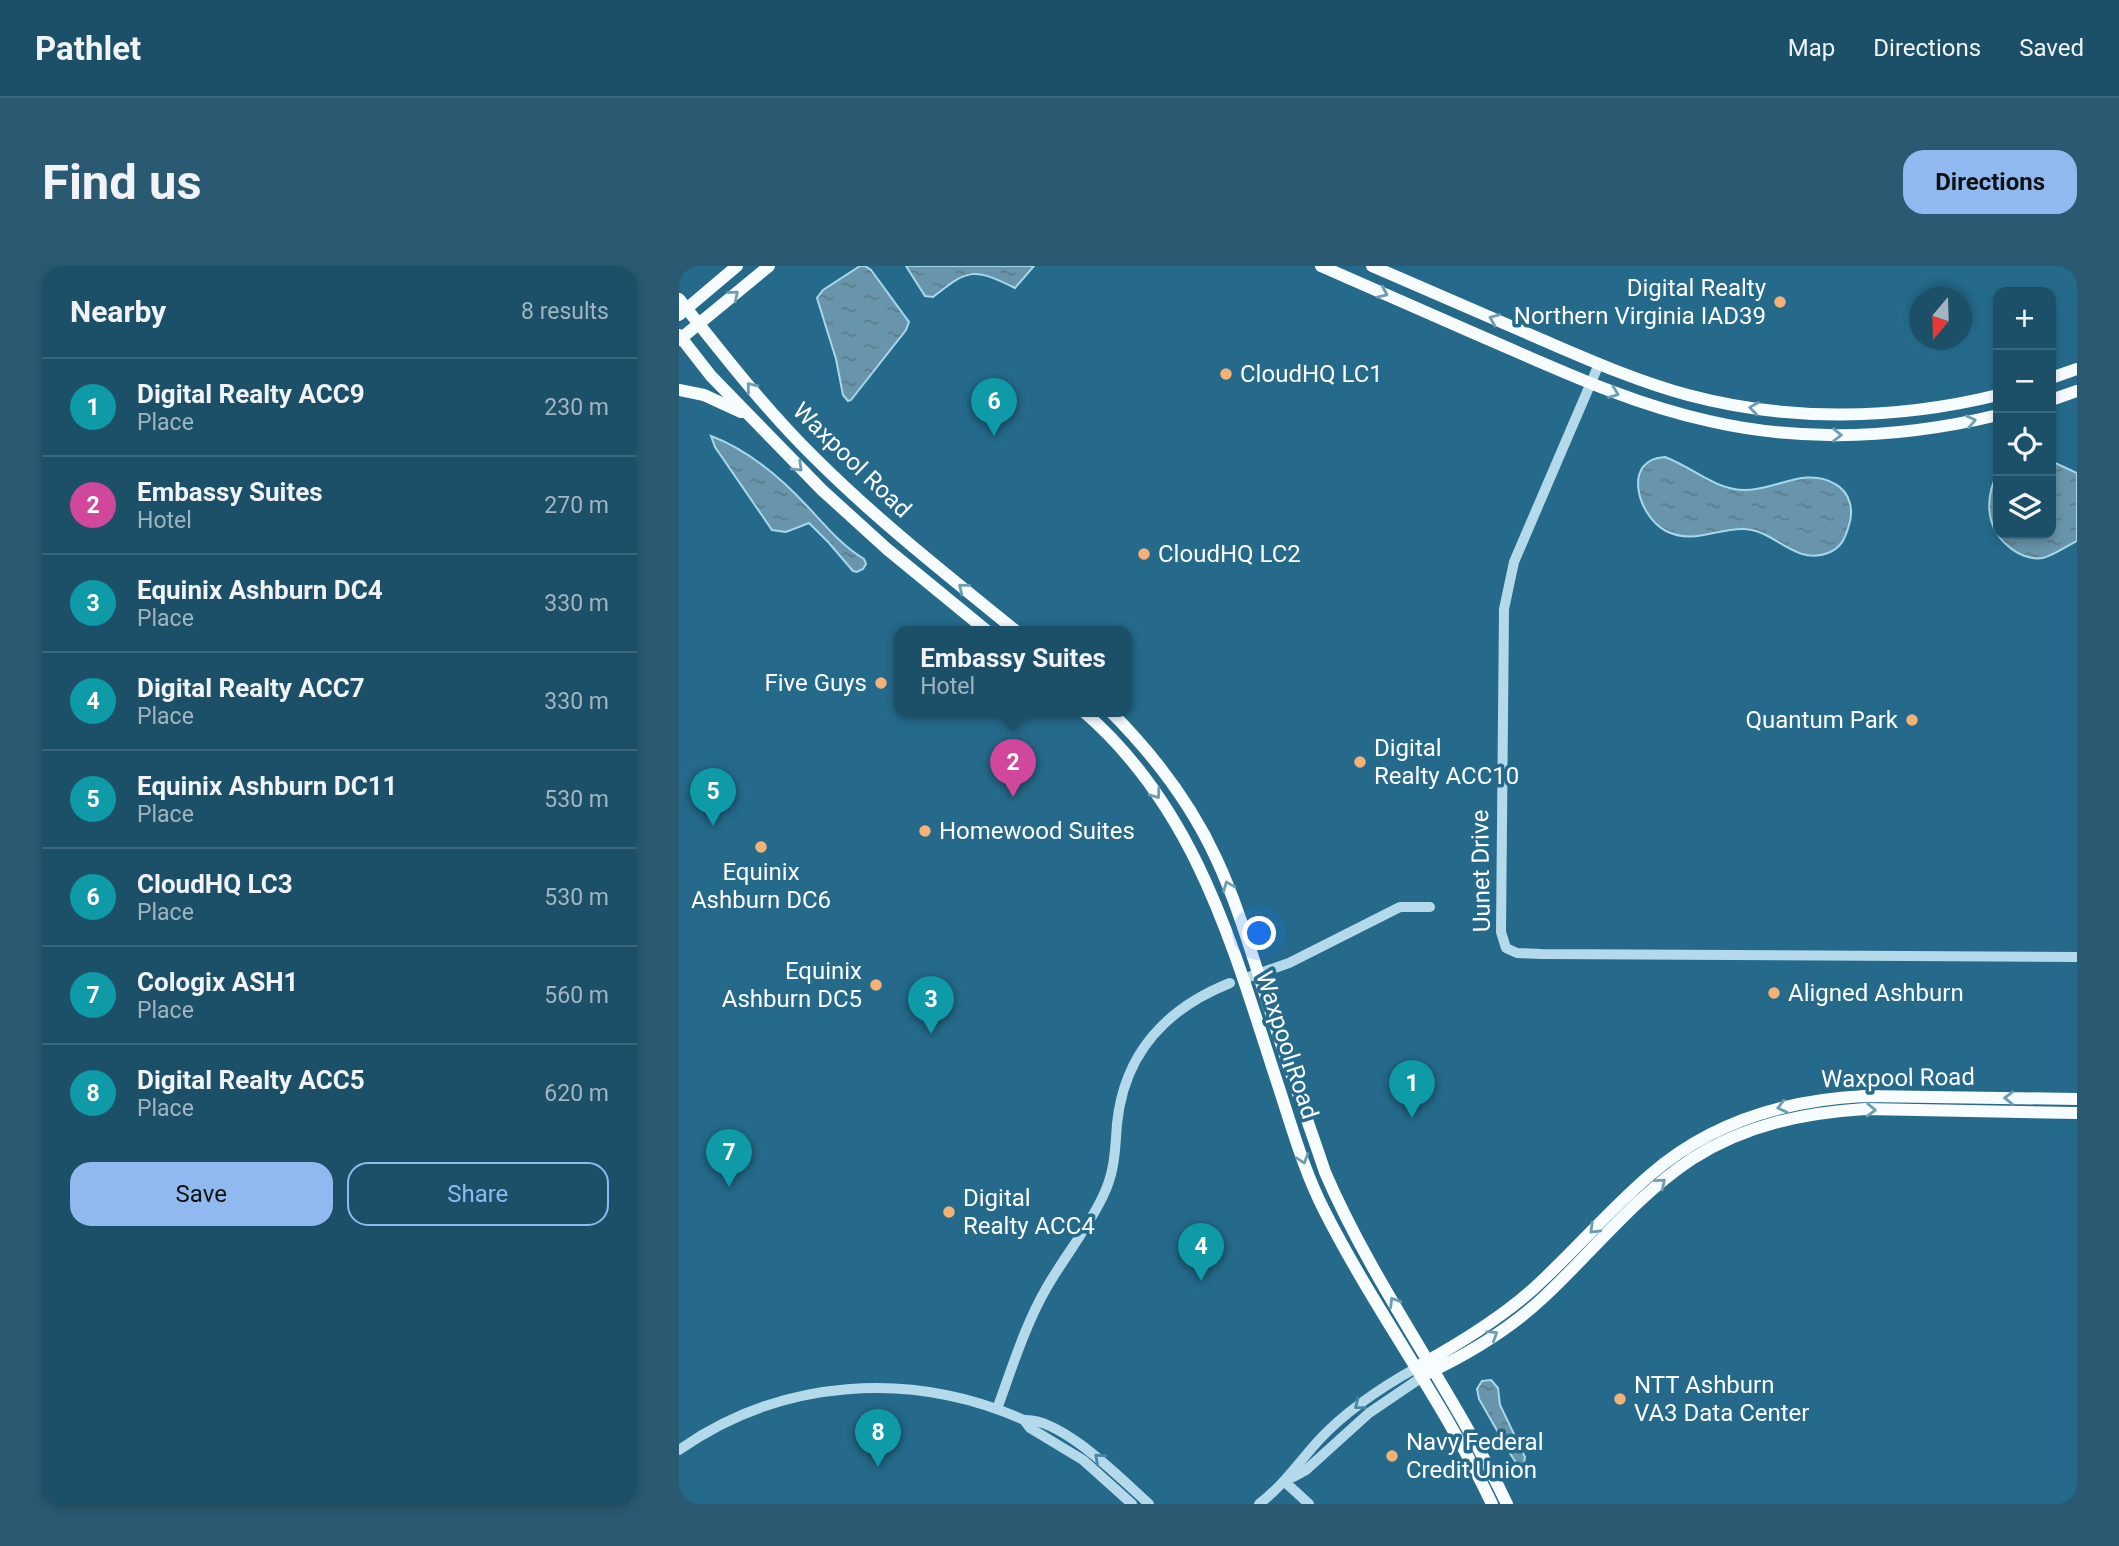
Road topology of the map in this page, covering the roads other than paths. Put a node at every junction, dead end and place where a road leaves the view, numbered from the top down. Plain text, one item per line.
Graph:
1 (737, 266) edge
2 (769, 266) edge
3 (1321, 266) edge
4 (1372, 266) edge
5 (682, 308) edge
6 (699, 324) junction
7 (680, 338) edge
8 (1599, 364) junction
9 (2077, 369) edge
10 (2056, 377) edge
11 (1590, 384) junction
12 (679, 390) edge
13 (2077, 391) edge
14 (1993, 396) edge
15 (2056, 398) edge
16 (1993, 416) edge
17 (751, 418) junction
18 (980, 626) edge
19 (1010, 626) edge
20 (1089, 717) edge
21 (1115, 717) edge
22 (1430, 907) dead end
23 (2077, 957) edge
24 (1259, 974) junction
25 (1237, 981) junction
26 (2077, 1099) edge
27 (2077, 1113) edge
28 (1431, 1366) junction
29 (1419, 1372) junction
30 (997, 1409) junction
31 (1024, 1420) junction
32 (679, 1450) edge
33 (1285, 1482) junction
34 (1132, 1504) edge
35 (1149, 1504) edge
36 (1259, 1504) edge
37 (1309, 1504) edge
38 (1492, 1504) edge
39 (1507, 1504) edge

1 - 5 main road
6 -> 2 main road
3 -> 11 main road
8 -> 4 main road
5 - 6 main road, Waxpool Road
6 - 7 main road
19 -> 6 main road, Waxpool Road
7 - 17 main road, Waxpool Road
8 - 11 street, Uunet Drive
14 -> 8 main road
9 - 10 main road
11 -> 16 main road
11 - 23 street, Uunet Drive
12 - 17 main road
13 - 15 main road
17 -> 18 main road, Waxpool Road
20 -> 25 main road, Waxpool Road
24 -> 21 main road, Waxpool Road
22 - 24 street
24 - 25 street
28 -> 24 main road, Waxpool Road
25 -> 29 main road, Waxpool Road
25 - 30 street
26 -> 28 main road, Waxpool Road
28 -> 27 main road, Waxpool Road
28 - 29 main road, Waxpool Road
28 - 39 main road
29 - 33 street
29 - 38 main road
30 - 31 street
30 - 32 street
31 - 34 street
35 -> 31 street
33 - 36 street
33 - 37 street

